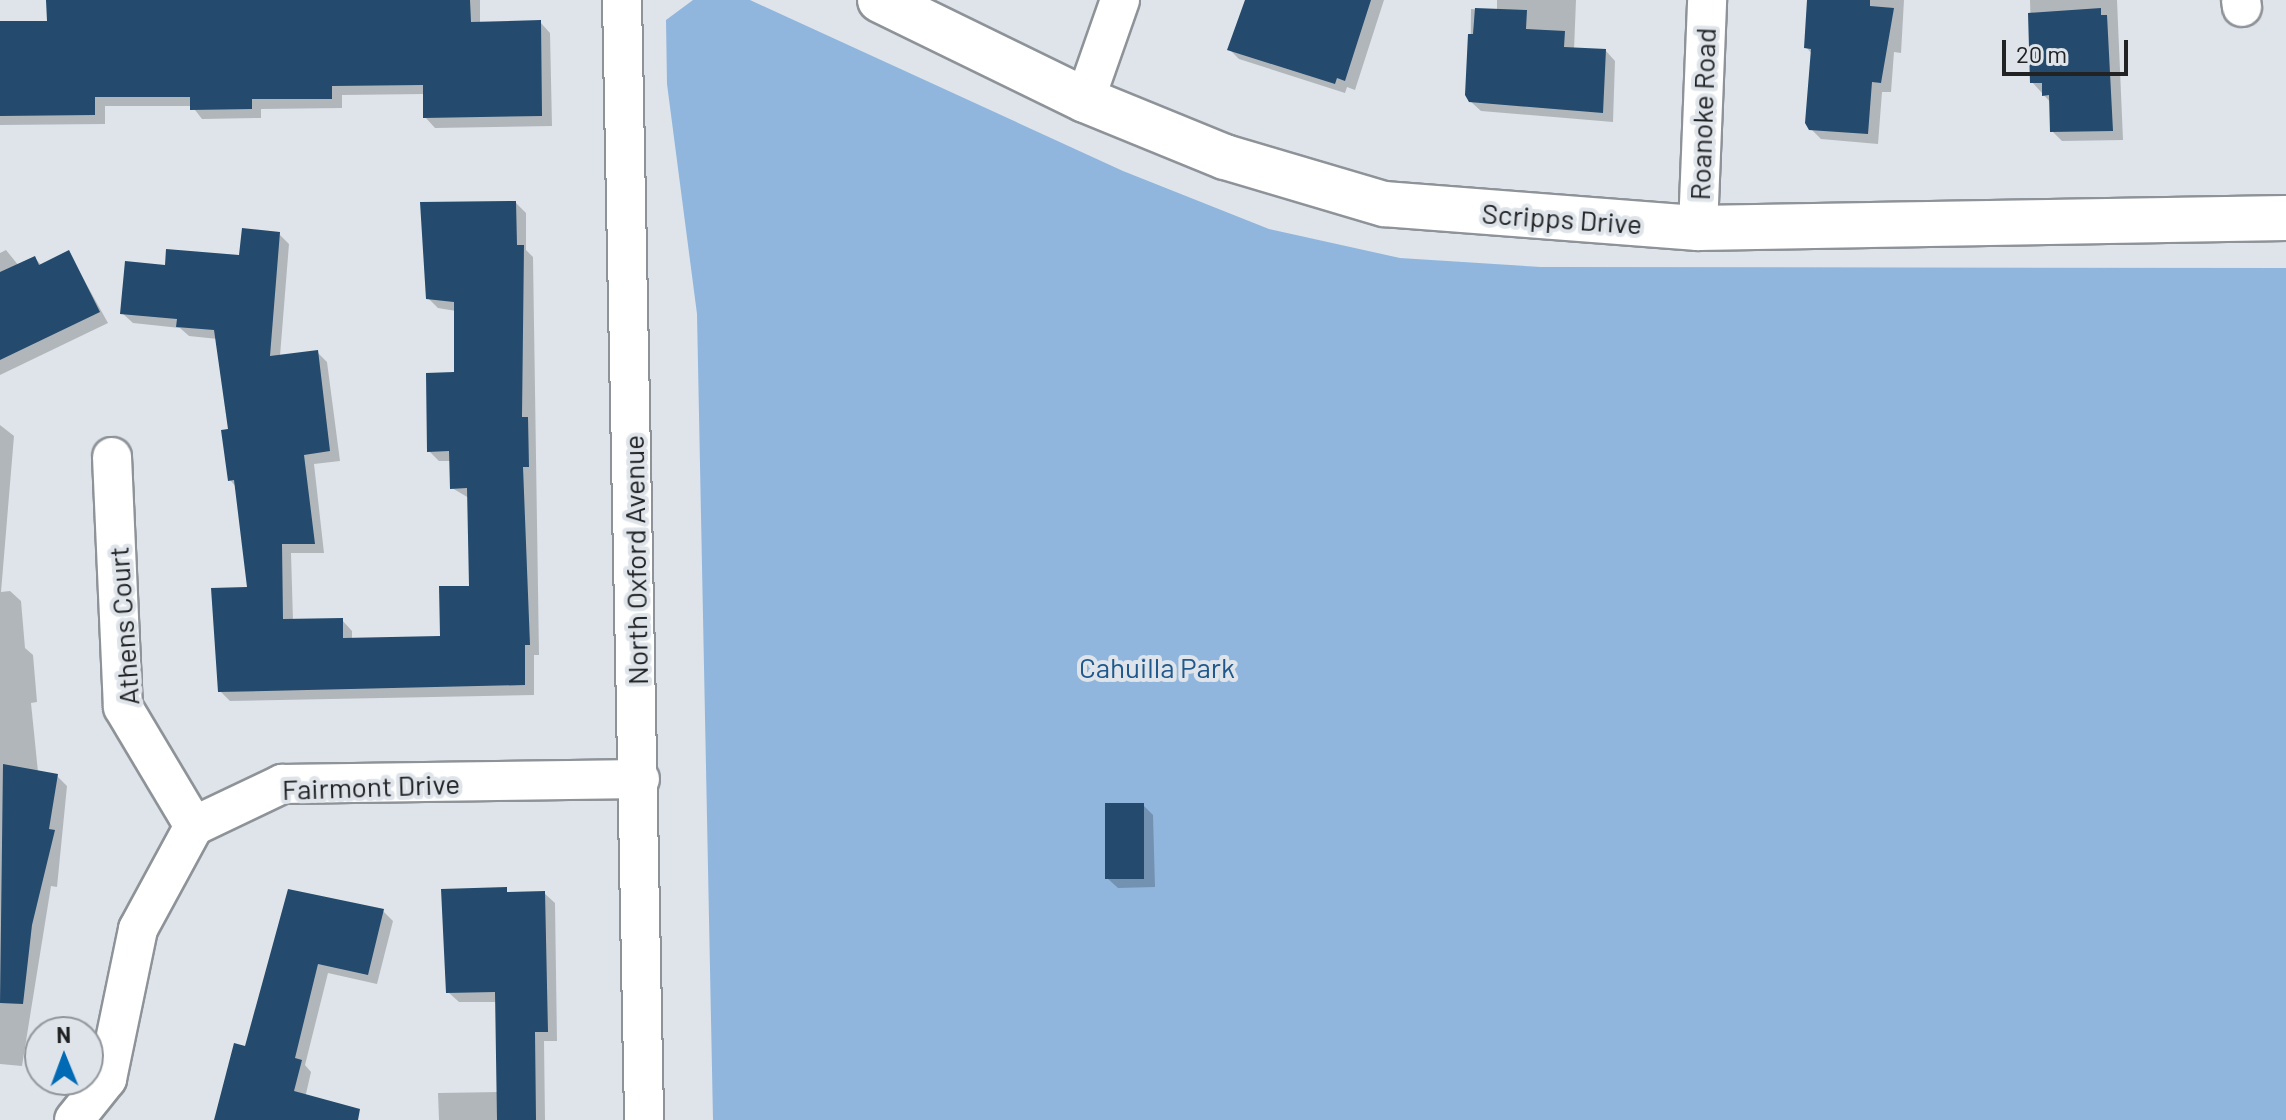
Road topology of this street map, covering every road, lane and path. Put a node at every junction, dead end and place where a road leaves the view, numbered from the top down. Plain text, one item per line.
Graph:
1 (622, 0) edge
2 (880, 0) edge
3 (1120, 0) edge
4 (1707, 0) edge
5 (1085, 100) junction
6 (2286, 218) edge
7 (1698, 228) junction
8 (112, 457) dead end
9 (640, 779) junction
10 (194, 826) junction
11 (74, 1120) edge
12 (644, 1120) edge

1 - 9 street, North Oxford Avenue
2 - 5 street, Scripps Drive
3 - 5 street
4 - 7 street, Roanoke Road
5 - 7 street, Scripps Drive
6 - 7 street, Scripps Drive
8 - 10 street, Athens Court
9 - 10 street, Fairmont Drive
9 - 12 street, North Oxford Avenue
10 - 11 street

